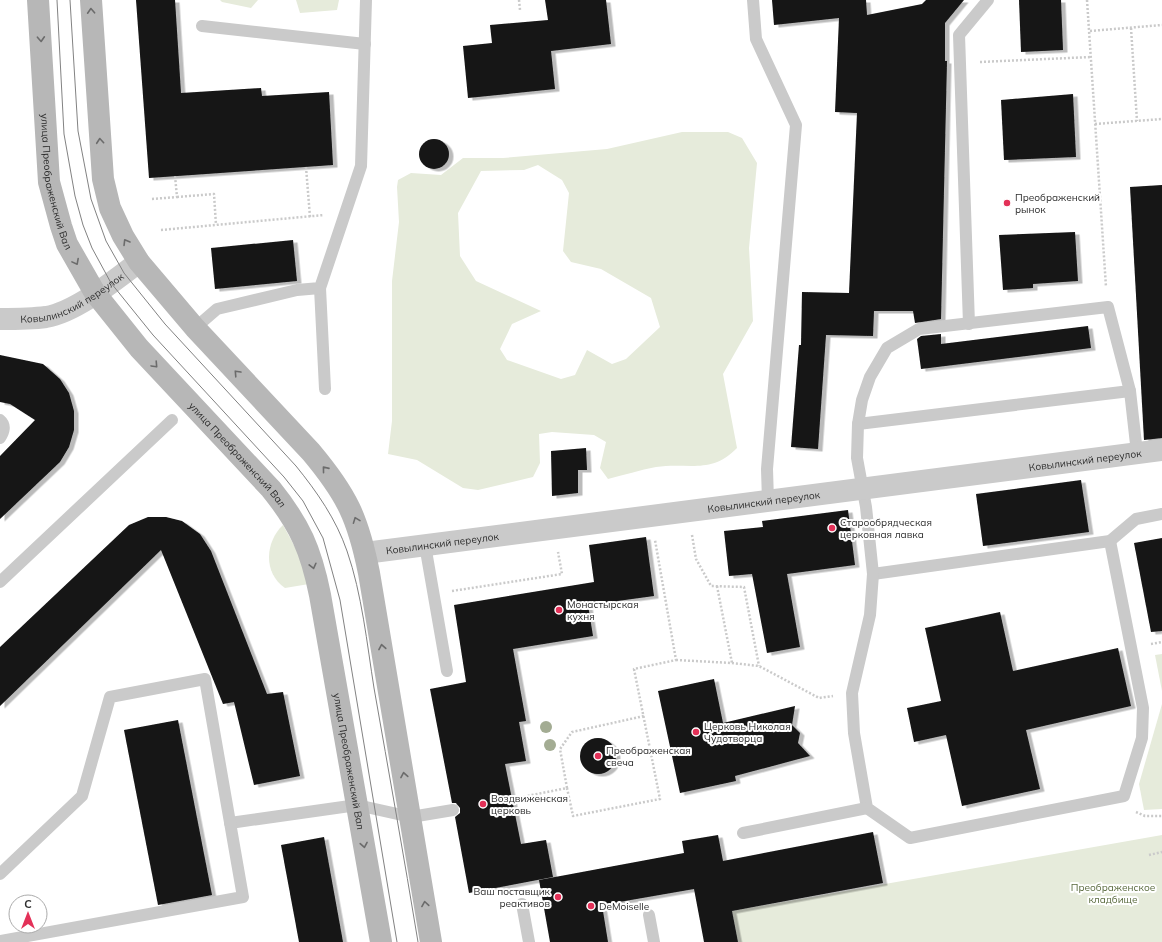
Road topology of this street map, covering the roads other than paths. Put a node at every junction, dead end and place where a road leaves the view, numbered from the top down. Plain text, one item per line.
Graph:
1 (38, 0) edge
2 (91, 0) edge
3 (366, 0) edge
4 (753, 0) edge
5 (988, 0) edge
6 (202, 26) dead end
7 (365, 44) junction
8 (139, 262) junction
9 (320, 288) junction
10 (95, 293) junction
11 (0, 319) edge
12 (969, 324) junction
13 (195, 328) junction
14 (325, 389) dead end
15 (1130, 391) junction
16 (0, 420) edge
17 (172, 420) dead end
18 (858, 424) junction
19 (0, 438) edge
20 (1162, 450) edge
21 (1137, 453) junction
22 (861, 489) junction
23 (768, 501) junction
24 (1162, 514) edge
25 (1110, 541) junction
26 (424, 545) junction
27 (365, 553) junction
28 (873, 574) junction
29 (0, 582) edge
30 (447, 671) dead end
31 (357, 805) junction
32 (866, 808) junction
33 (453, 810) dead end
34 (411, 817) junction
35 (230, 823) junction
36 (743, 833) dead end
37 (0, 874) edge
38 (522, 904) dead end
39 (649, 915) dead end
40 (0, 941) edge
41 (381, 942) edge
42 (431, 942) edge
43 (529, 942) edge
44 (654, 942) edge

1 -> 10 main road, улица Преображенский Вал
8 -> 2 main road
3 - 7 lane
4 - 23 lane
5 - 12 lane
6 - 7 lane
7 - 9 lane
8 - 10 street, Ковылинский переулок
8 - 13 main road
9 - 13 lane
9 - 14 lane
10 - 11 street, Ковылинский переулок
10 -> 31 main road, улица Преображенский Вал
12 - 15 lane
12 - 18 lane
27 -> 13 main road
15 - 18 lane
15 - 21 lane
16 - 19 lane
17 - 29 lane
18 - 22 lane
20 - 21 street, Ковылинский переулок
21 - 22 street, Ковылинский переулок
22 - 23 street, Ковылинский переулок
22 - 28 lane
23 - 26 street, Ковылинский переулок
24 - 25 lane
25 - 28 lane
25 - 32 lane
26 - 27 street, Ковылинский переулок
26 - 30 lane
34 -> 27 main road
28 - 32 lane
31 - 34 lane
31 - 35 lane
31 -> 41 main road, улица Преображенский Вал
32 - 36 lane
33 - 34 lane
42 -> 34 main road
35 - 37 lane
35 - 40 lane
38 - 43 lane
39 - 44 lane

